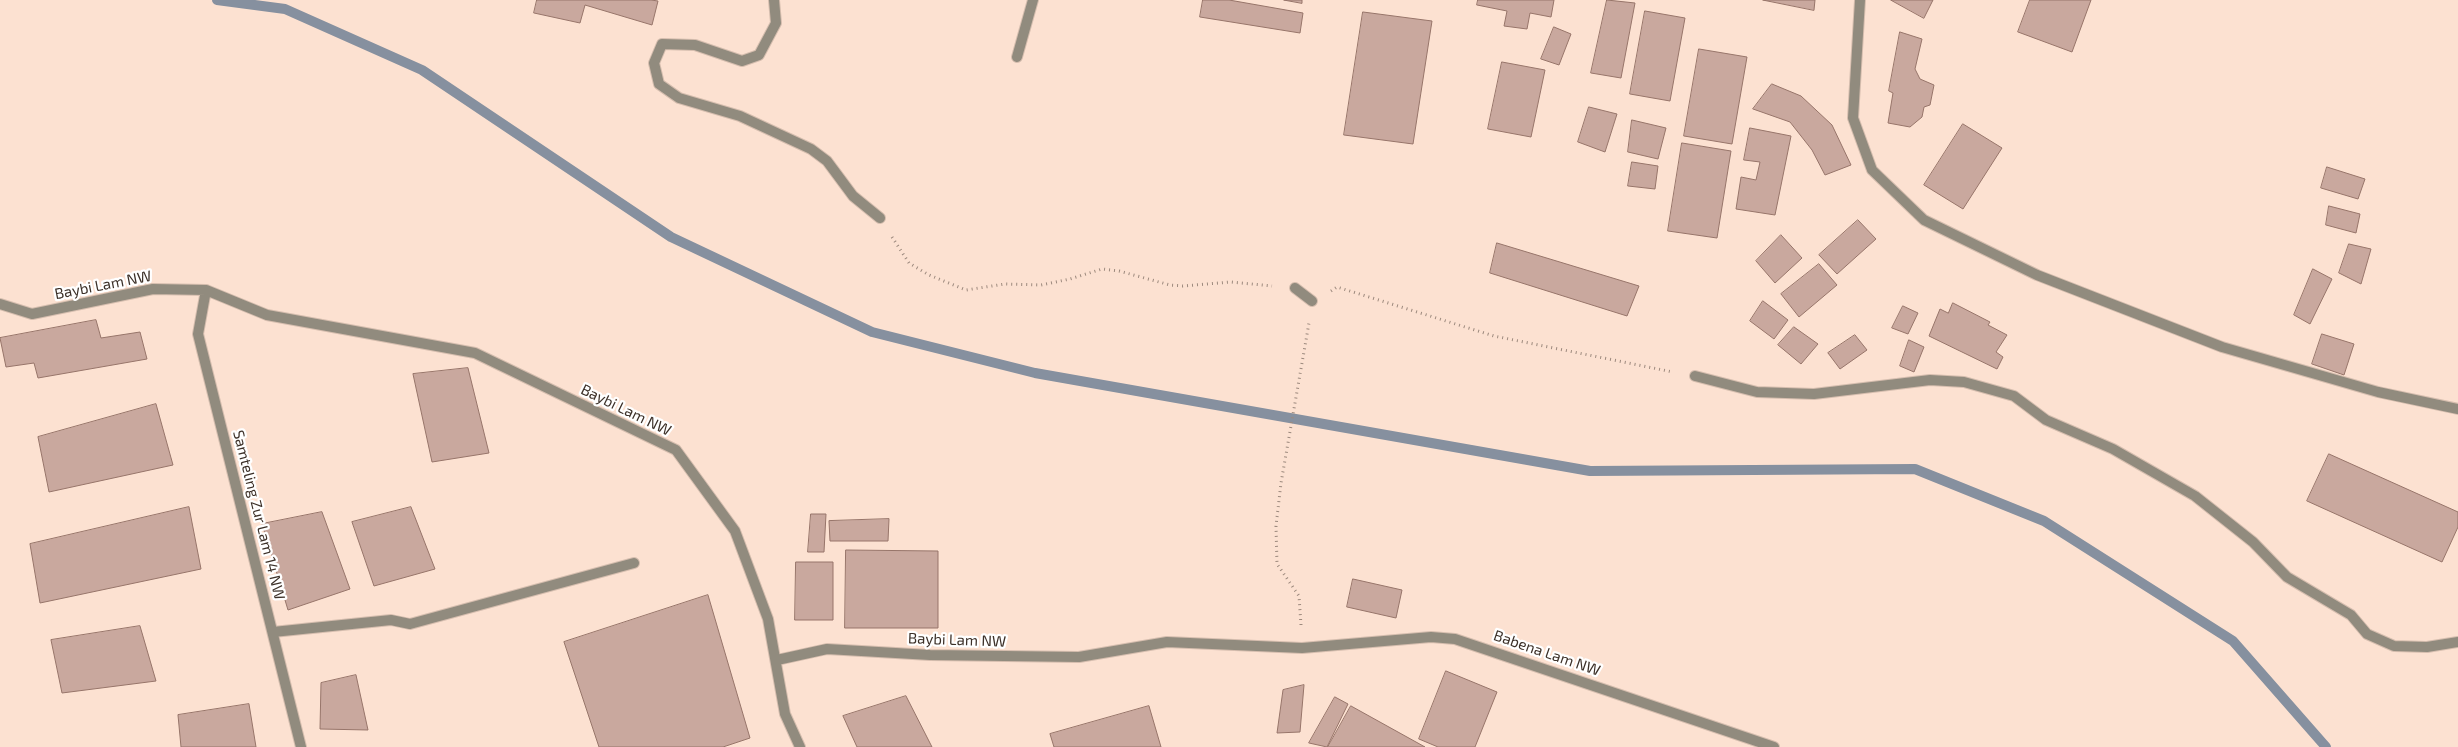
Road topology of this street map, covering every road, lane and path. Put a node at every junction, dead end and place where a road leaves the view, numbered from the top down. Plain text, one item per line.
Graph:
1 (774, 0) edge
2 (1033, 0) edge
3 (1860, 0) edge
4 (1017, 57) dead end
5 (880, 218) joint
6 (1295, 288) joint
7 (206, 290) junction
8 (1312, 301) junction
9 (0, 304) edge
10 (1696, 376) joint
11 (2458, 409) edge
12 (634, 563) dead end
13 (273, 632) junction
14 (2458, 642) edge
15 (1302, 648) junction
16 (777, 660) junction
17 (301, 747) edge
18 (800, 747) edge
19 (1774, 747) edge

1 - 5 street
2 - 4 street
3 - 11 street
5 - 6 path
6 - 8 street
7 - 9 street, Baybi Lam NW
7 - 13 street, Samteling Zur Lam 14 NW
7 - 16 street, Baybi Lam NW
8 - 10 path
8 - 15 path
10 - 14 street
12 - 13 street
13 - 17 street, Samteling Zur Lam 14 NW
15 - 16 street, Baybi Lam NW
15 - 19 street, Babena Lam NW
16 - 18 street

